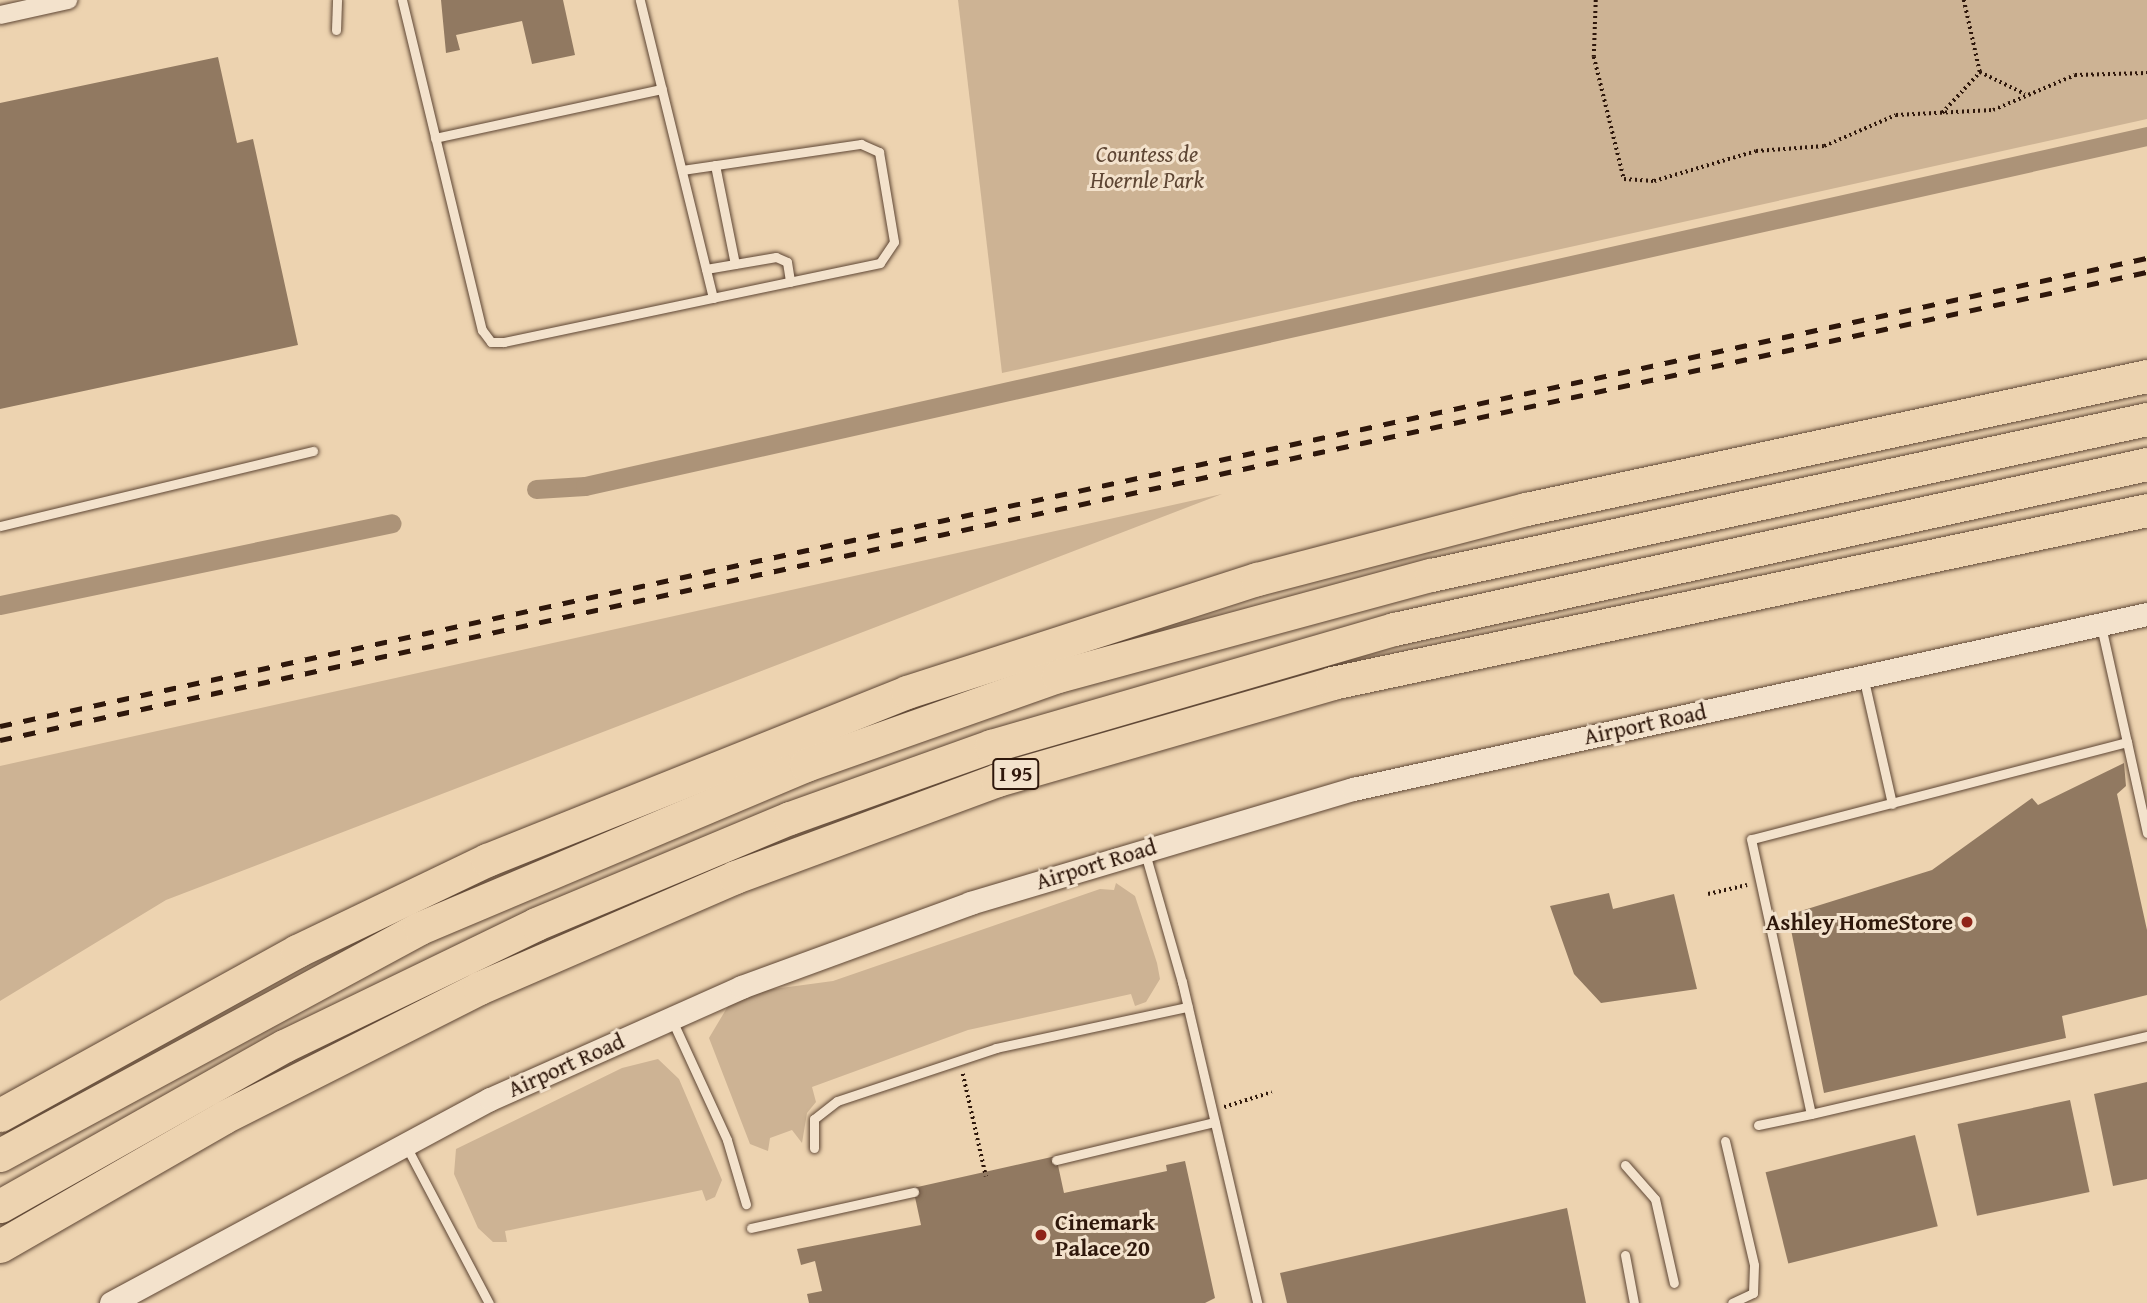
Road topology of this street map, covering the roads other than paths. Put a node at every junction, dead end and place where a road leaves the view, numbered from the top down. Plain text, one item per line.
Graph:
1 (68, 0) edge
2 (337, 0) edge
3 (402, 0) edge
4 (640, 0) edge
5 (0, 15) edge
6 (335, 30) dead end
7 (662, 89) junction
8 (435, 138) junction
9 (715, 165) junction
10 (682, 170) junction
11 (735, 264) junction
12 (706, 269) junction
13 (790, 282) junction
14 (713, 298) junction
15 (2147, 376) edge
16 (2147, 419) edge
17 (313, 451) dead end
18 (2147, 464) edge
19 (2147, 510) edge
20 (0, 526) edge
21 (2147, 614) edge
22 (2100, 624) junction
23 (1863, 676) junction
24 (2126, 742) junction
25 (1892, 804) junction
26 (2147, 833) edge
27 (1143, 849) junction
28 (1188, 1007) junction
29 (671, 1018) junction
30 (2147, 1036) edge
31 (71, 1073) junction
32 (0, 1107) edge
33 (1811, 1114) junction
34 (0, 1115) edge
35 (1214, 1122) junction
36 (1758, 1125) dead end
37 (1725, 1141) dead end
38 (405, 1143) junction
39 (814, 1149) dead end
40 (0, 1155) edge
41 (1056, 1160) dead end
42 (1625, 1165) dead end
43 (914, 1192) dead end
44 (746, 1204) dead end
45 (0, 1206) edge
46 (751, 1228) dead end
47 (0, 1245) edge
48 (1625, 1255) dead end
49 (1674, 1283) dead end
50 (111, 1303) edge
51 (489, 1303) edge
52 (1257, 1303) edge
53 (1634, 1303) edge
54 (1732, 1303) edge

1 - 5 street
2 - 6 lane
3 - 8 lane
4 - 7 lane
7 - 8 lane
7 - 10 lane
8 - 14 lane
9 - 10 lane
9 - 11 lane
9 - 13 lane
10 - 12 lane
11 - 12 lane
11 - 13 lane
12 - 14 lane
13 - 14 lane
15 - 31 highway
16 - 40 highway
17 - 20 lane
18 - 45 highway
19 - 47 highway, I 95
21 - 22 street, Airport Road
22 - 23 street, Airport Road
22 - 24 lane
23 - 25 lane
23 - 27 street, Airport Road
24 - 25 lane
24 - 26 lane
25 - 33 lane
27 - 28 lane
27 - 29 street, Airport Road
28 - 35 lane
28 - 39 lane
29 - 38 street, Airport Road
29 - 44 lane
30 - 33 lane
31 - 32 highway
31 - 34 highway
33 - 36 lane
35 - 41 lane
35 - 52 lane
37 - 54 lane
38 - 50 street, Airport Road
38 - 51 lane
42 - 49 lane
43 - 46 lane
48 - 53 lane

